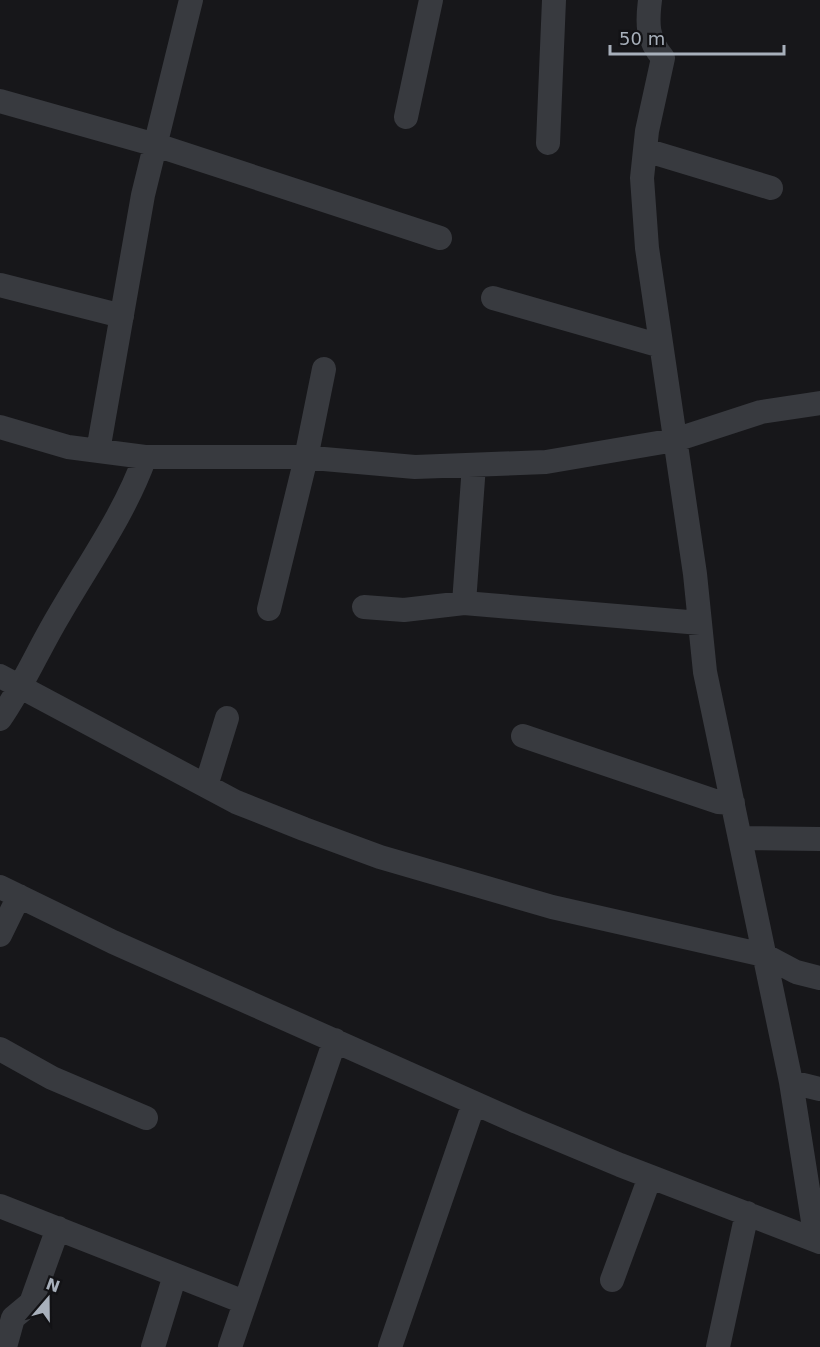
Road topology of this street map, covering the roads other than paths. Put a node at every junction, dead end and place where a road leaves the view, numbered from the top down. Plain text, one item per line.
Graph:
1 (191, 0) edge
2 (431, 0) edge
3 (554, 0) edge
4 (650, 0) edge
5 (0, 101) edge
6 (406, 117) dead end
7 (548, 143) dead end
8 (156, 145) junction
9 (645, 150) junction
10 (771, 188) dead end
11 (440, 238) dead end
12 (0, 285) edge
13 (493, 298) dead end
14 (122, 316) junction
15 (661, 346) junction
16 (324, 369) dead end
17 (820, 403) edge
18 (0, 427) edge
19 (675, 440) junction
20 (98, 451) junction
21 (145, 457) junction
22 (306, 458) junction
23 (474, 465) junction
24 (464, 603) junction
25 (364, 607) dead end
26 (269, 609) dead end
27 (700, 623) junction
28 (0, 676) edge
29 (22, 687) junction
30 (227, 718) dead end
31 (0, 719) edge
32 (523, 736) dead end
33 (206, 786) junction
34 (733, 803) junction
35 (740, 838) junction
36 (820, 839) edge
37 (10, 892) edge
38 (0, 935) edge
39 (764, 955) junction
40 (820, 978) edge
41 (335, 1040) junction
42 (0, 1049) edge
43 (791, 1082) junction
44 (820, 1089) edge
45 (474, 1103) junction
46 (146, 1118) dead end
47 (650, 1177) junction
48 (0, 1206) edge
49 (747, 1213) junction
50 (57, 1228) junction
51 (818, 1241) edge
52 (175, 1275) junction
53 (612, 1280) dead end
54 (244, 1302) junction
55 (5, 1347) edge
56 (153, 1347) edge
57 (230, 1347) edge
58 (390, 1347) edge
59 (718, 1347) edge

1 - 8 street
2 - 6 street
3 - 7 street
4 - 9 street
5 - 8 street
8 - 11 street
8 - 14 street
9 - 10 street
9 - 15 street
12 - 14 street
13 - 15 street
14 - 20 street
15 - 19 street
16 - 22 street
17 - 19 street
18 - 20 street
19 - 23 street
19 - 27 street
20 - 21 street
21 - 22 street
21 - 29 street
22 - 23 street
22 - 26 street
23 - 24 street
24 - 25 street
24 - 27 street
27 - 34 street
28 - 29 street
29 - 31 street
29 - 33 street
30 - 33 street
32 - 34 street
33 - 39 street
34 - 35 street
35 - 36 street
35 - 39 street
37 - 38 street
37 - 41 street
39 - 40 street
39 - 43 street
41 - 45 street
41 - 54 street
42 - 46 street
43 - 44 street
43 - 51 street
45 - 47 street
45 - 58 street
47 - 49 street
47 - 53 street
48 - 50 street
49 - 51 street
49 - 59 street
50 - 52 street
50 - 55 street
52 - 54 street
52 - 56 street
54 - 57 street

